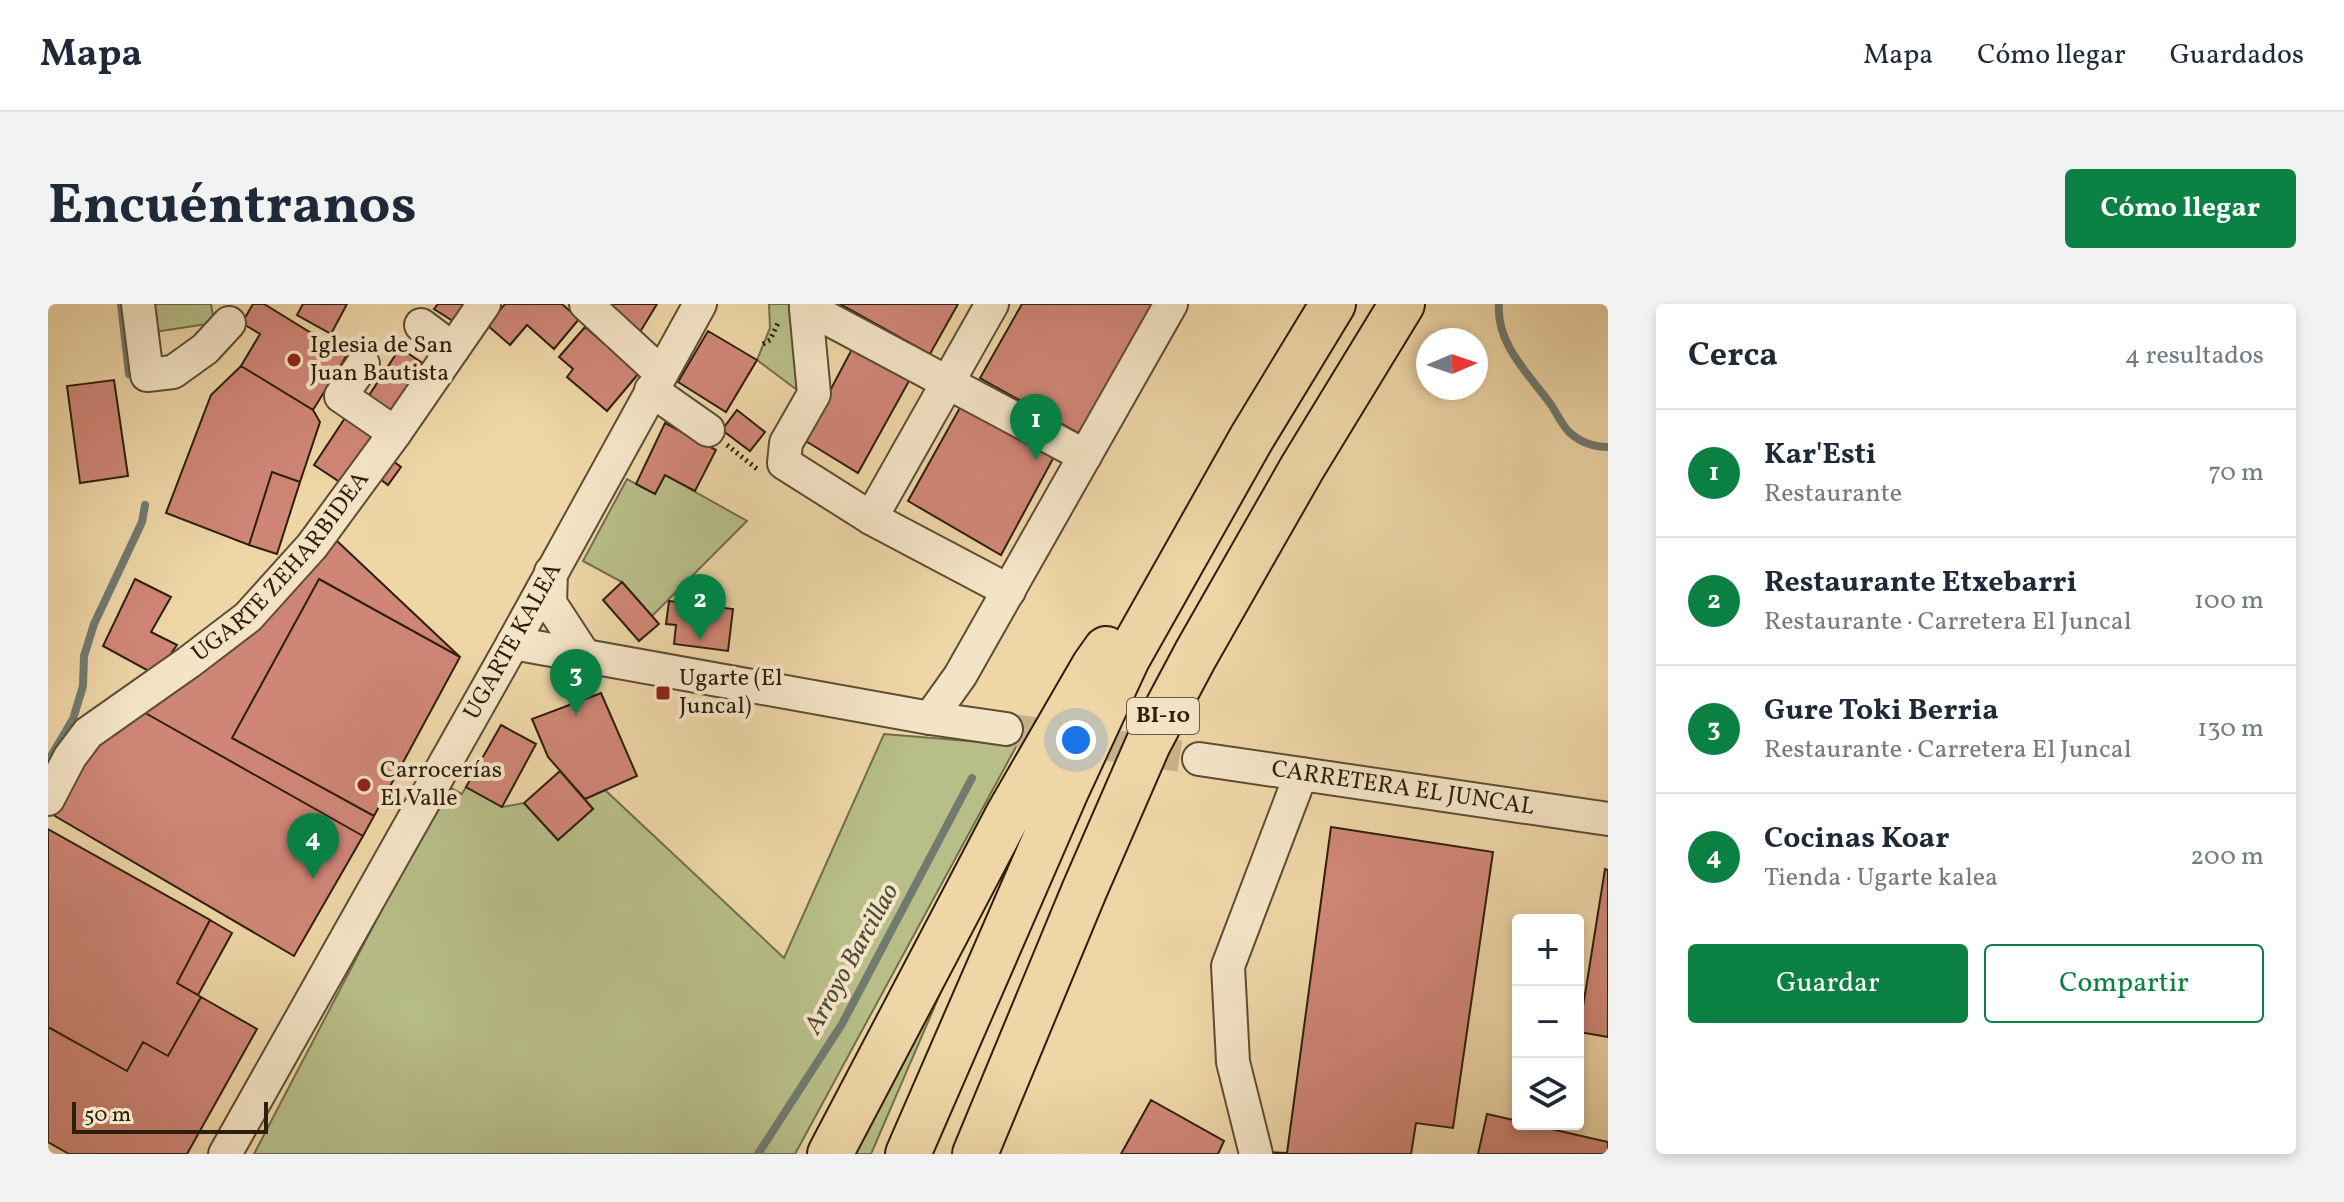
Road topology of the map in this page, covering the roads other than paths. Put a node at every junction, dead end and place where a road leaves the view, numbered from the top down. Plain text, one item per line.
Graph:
1 (138, 304) edge
2 (484, 304) edge
3 (586, 304) edge
4 (700, 304) edge
5 (992, 304) edge
6 (1171, 304) edge
7 (1333, 304) edge
8 (1402, 304) edge
9 (807, 306) edge
10 (229, 323) dead end
11 (421, 325) dead end
12 (453, 349) junction
13 (363, 364) dead end
14 (656, 381) junction
15 (947, 384) junction
16 (708, 430) dead end
17 (395, 433) junction
18 (1085, 456) junction
19 (1229, 478) junction
20 (871, 518) junction
21 (551, 572) junction
22 (1009, 591) junction
23 (513, 643) junction
24 (584, 655) junction
25 (930, 718) junction
26 (1006, 729) tunnel mouth
27 (1199, 759) tunnel mouth
28 (1301, 774) junction
29 (49, 799) edge
30 (1608, 819) edge
31 (225, 1154) edge
32 (830, 1154) edge
33 (908, 1154) edge
34 (975, 1154) edge
35 (1256, 1154) edge

1 - 10 street
2 - 12 street, UGARTE ZEHARBIDEA
3 - 14 street
4 - 14 street, UGARTE KALEA
5 - 15 street
6 - 18 street
7 - 19 highway, BI-10
8 - 34 highway, BI-10
9 - 15 street
9 - 20 street
11 - 12 street
12 - 17 street, UGARTE ZEHARBIDEA
13 - 17 street
14 - 16 street
14 - 21 street, UGARTE KALEA
15 - 18 street
15 - 20 street
17 - 29 street, UGARTE ZEHARBIDEA
18 - 22 street
19 - 32 highway
19 - 33 highway, BI-10
20 - 22 street
21 - 23 street, UGARTE KALEA
21 - 24 street
22 - 25 street
23 - 24 street
23 - 31 street, UGARTE KALEA
24 - 25 street
25 - 26 street
27 - 28 street, CARRETERA EL JUNCAL
28 - 30 street, CARRETERA EL JUNCAL
28 - 35 street

